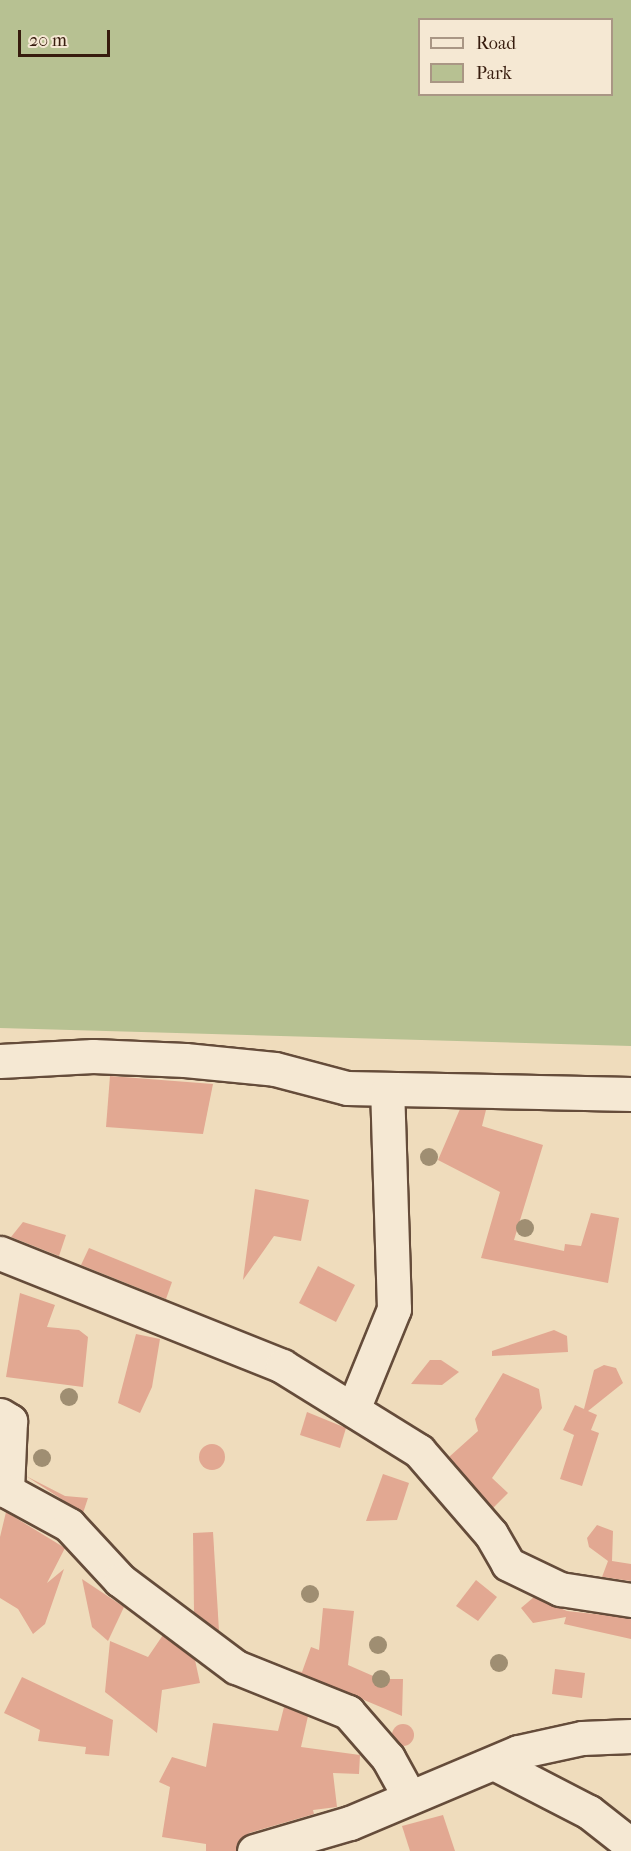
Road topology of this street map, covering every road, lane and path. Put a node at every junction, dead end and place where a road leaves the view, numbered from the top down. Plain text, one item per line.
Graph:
1 (0, 1061) edge
2 (387, 1091) junction
3 (631, 1094) edge
4 (0, 1253) edge
5 (354, 1407) junction
6 (0, 1415) edge
7 (631, 1600) edge
8 (631, 1736) edge
9 (494, 1763) junction
10 (409, 1796) junction
11 (631, 1845) edge
12 (254, 1851) edge

1 - 2 street
2 - 3 street
2 - 5 street
4 - 5 street
5 - 7 street
6 - 10 street
8 - 9 street
9 - 10 street
9 - 11 street
10 - 12 street

